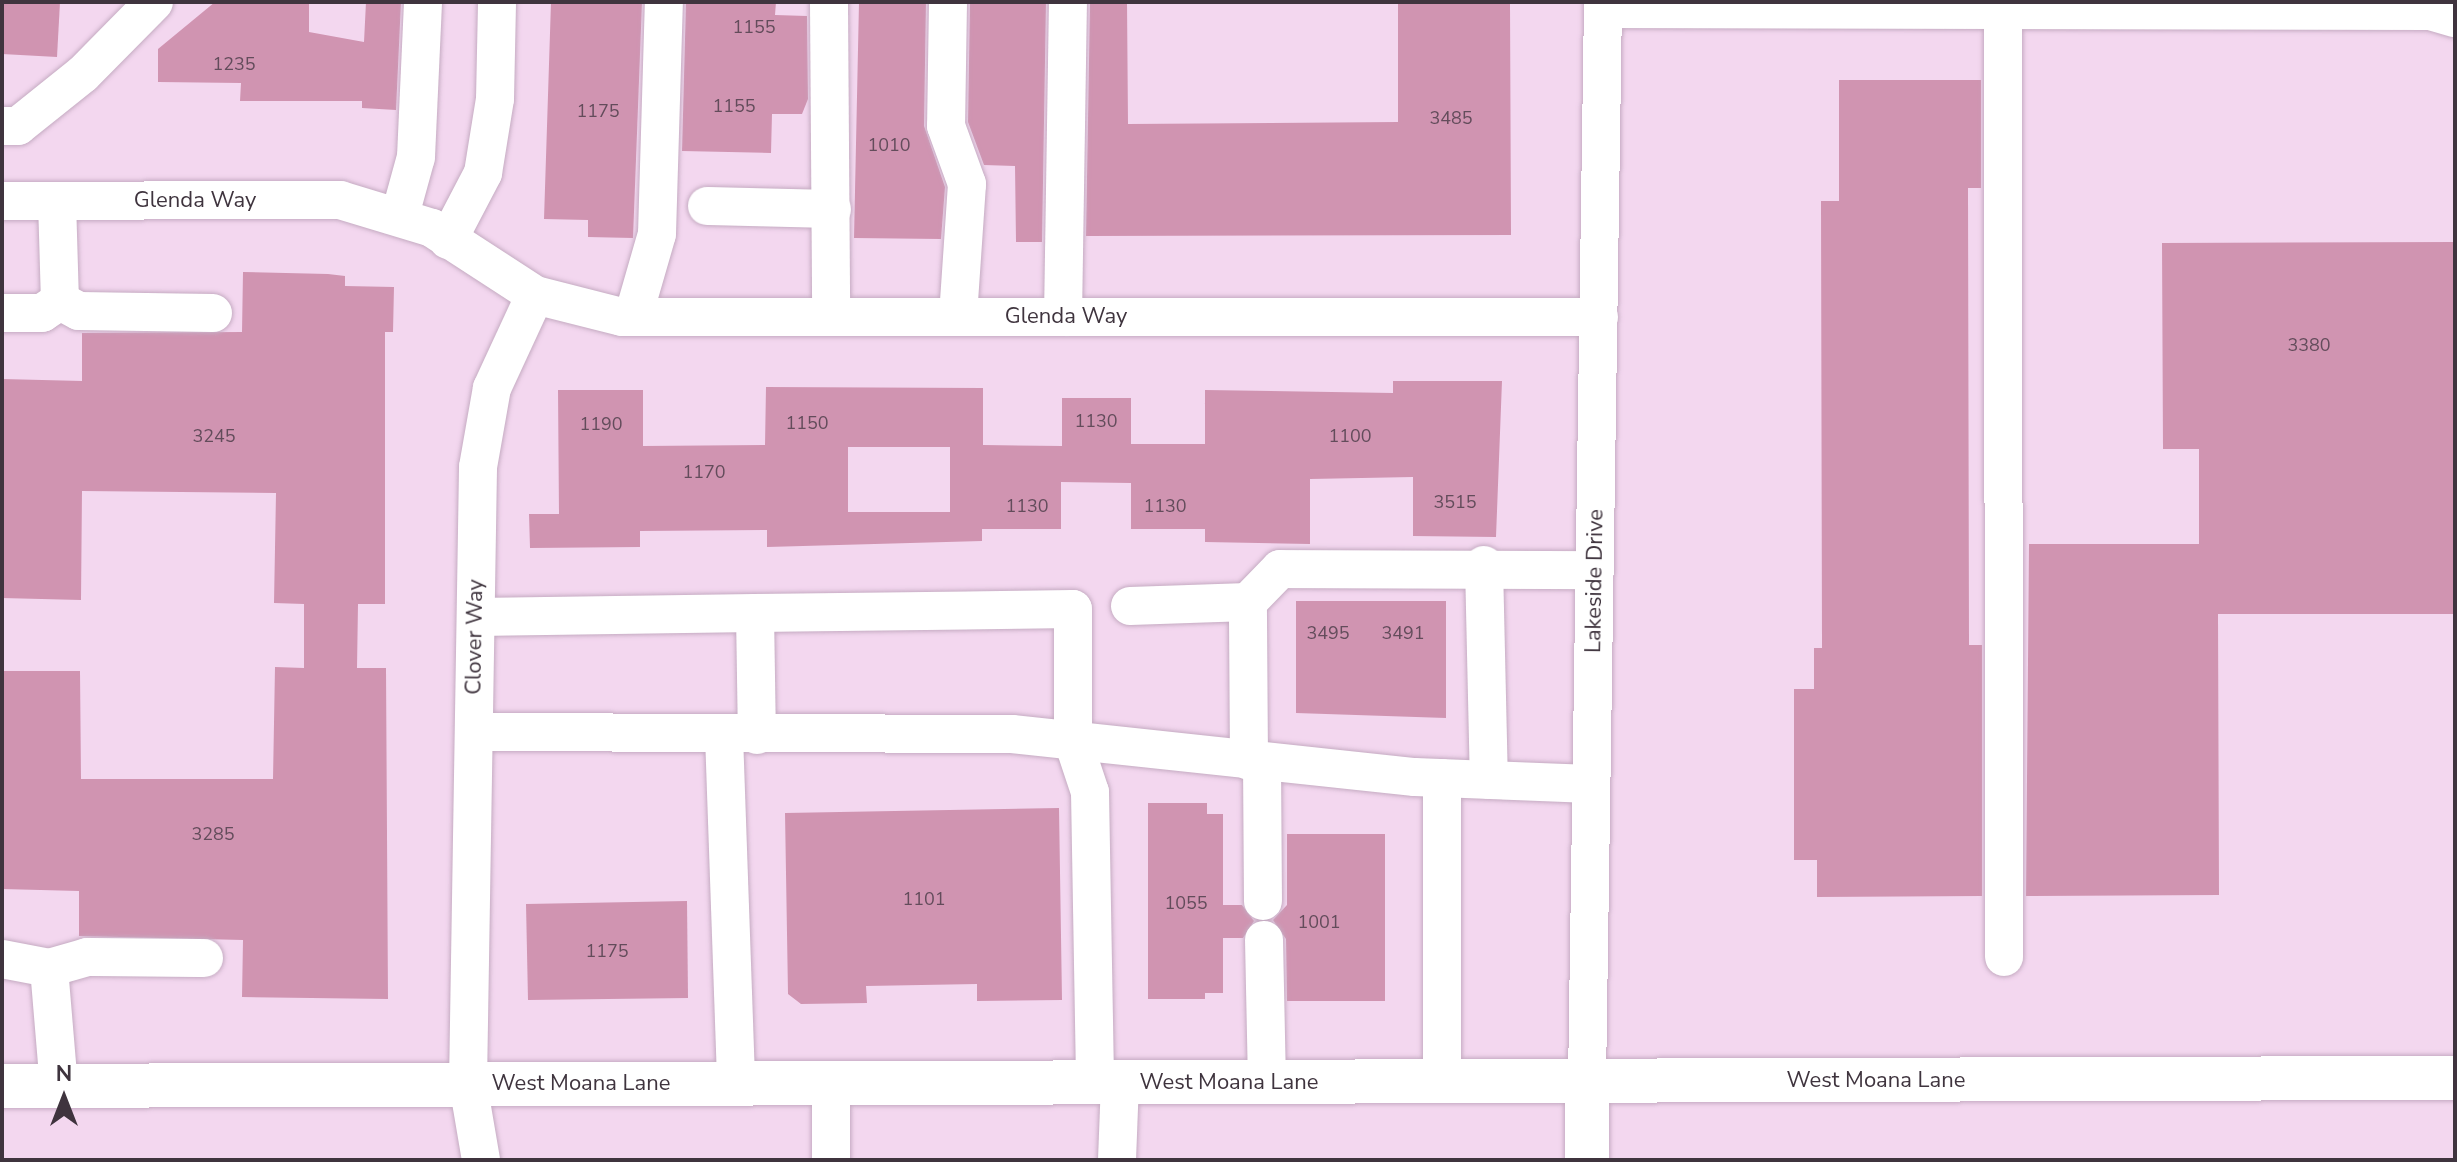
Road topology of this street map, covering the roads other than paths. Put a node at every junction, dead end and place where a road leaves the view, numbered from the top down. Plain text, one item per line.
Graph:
1 (154, 2) edge
2 (423, 2) edge
3 (497, 2) edge
4 (664, 2) edge
5 (829, 2) edge
6 (948, 2) edge
7 (1068, 2) edge
8 (1603, 6) edge
9 (2336, 7) edge
10 (2003, 11) junction
11 (2455, 18) edge
12 (2, 126) edge
13 (2, 201) edge
14 (57, 201) junction
15 (707, 206) dead end
16 (832, 209) junction
17 (393, 213) junction
18 (448, 240) junction
19 (535, 295) junction
20 (60, 301) junction
21 (2, 313) edge
22 (213, 313) dead end
23 (633, 317) junction
24 (831, 317) junction
25 (958, 317) junction
26 (1063, 317) junction
27 (1599, 317) junction
28 (1484, 565) junction
29 (1595, 570) junction
30 (1248, 602) junction
31 (1130, 606) dead end
32 (755, 613) junction
33 (476, 617) junction
34 (474, 732) junction
35 (741, 735) junction
36 (1073, 741) junction
37 (1256, 761) junction
38 (1442, 778) junction
39 (1489, 780) junction
40 (1591, 784) junction
41 (1263, 901) dead end
42 (1264, 940) dead end
43 (2004, 957) dead end
44 (204, 958) dead end
45 (2, 959) edge
46 (49, 968) junction
47 (2455, 1078) edge
48 (1267, 1082) junction
49 (1442, 1082) junction
50 (1587, 1082) junction
51 (1108, 1083) junction
52 (468, 1084) junction
53 (736, 1084) junction
54 (831, 1084) junction
55 (2, 1086) edge
56 (59, 1086) junction
57 (481, 1160) edge
58 (831, 1160) edge
59 (1117, 1160) edge
60 (1587, 1160) edge

1 - 12 street
2 - 17 street
3 - 18 street
4 - 23 street
5 - 16 street
6 - 25 street
7 - 26 street
8 - 10 street
8 - 27 street, Lakeside Drive
9 - 10 street
9 - 11 street
10 - 43 street
13 - 14 street, Glenda Way
14 - 17 street, Glenda Way
14 - 20 street
15 - 16 street
16 - 24 street
17 - 18 street
18 - 19 street
19 - 23 street, Glenda Way
19 - 33 street, Clover Way
20 - 21 street
20 - 22 street
23 - 24 street, Glenda Way
24 - 25 street, Glenda Way
25 - 26 street, Glenda Way
26 - 27 street, Glenda Way
27 - 29 street, Lakeside Drive
28 - 29 street
28 - 30 street
28 - 39 street
29 - 40 street, Lakeside Drive
30 - 31 street
30 - 37 street
32 - 33 street
32 - 35 street
32 - 36 street
33 - 34 street, Clover Way
34 - 35 street
34 - 52 street, Clover Way
35 - 36 street
35 - 53 street
36 - 37 street
36 - 51 street
37 - 38 street
37 - 41 street
38 - 39 street
38 - 49 street
39 - 40 street
40 - 50 street, Lakeside Drive
42 - 48 street
44 - 46 street
45 - 46 street
46 - 56 street
47 - 50 main road, West Moana Lane
48 - 49 main road, West Moana Lane
48 - 51 main road, West Moana Lane
49 - 50 main road, West Moana Lane
50 - 60 main road, Lakeside Drive
51 - 54 main road, West Moana Lane
51 - 59 street
52 - 53 main road, West Moana Lane
52 - 56 main road, West Moana Lane
52 - 57 street, Clover Way
53 - 54 main road, West Moana Lane
54 - 58 street
55 - 56 main road, West Moana Lane

